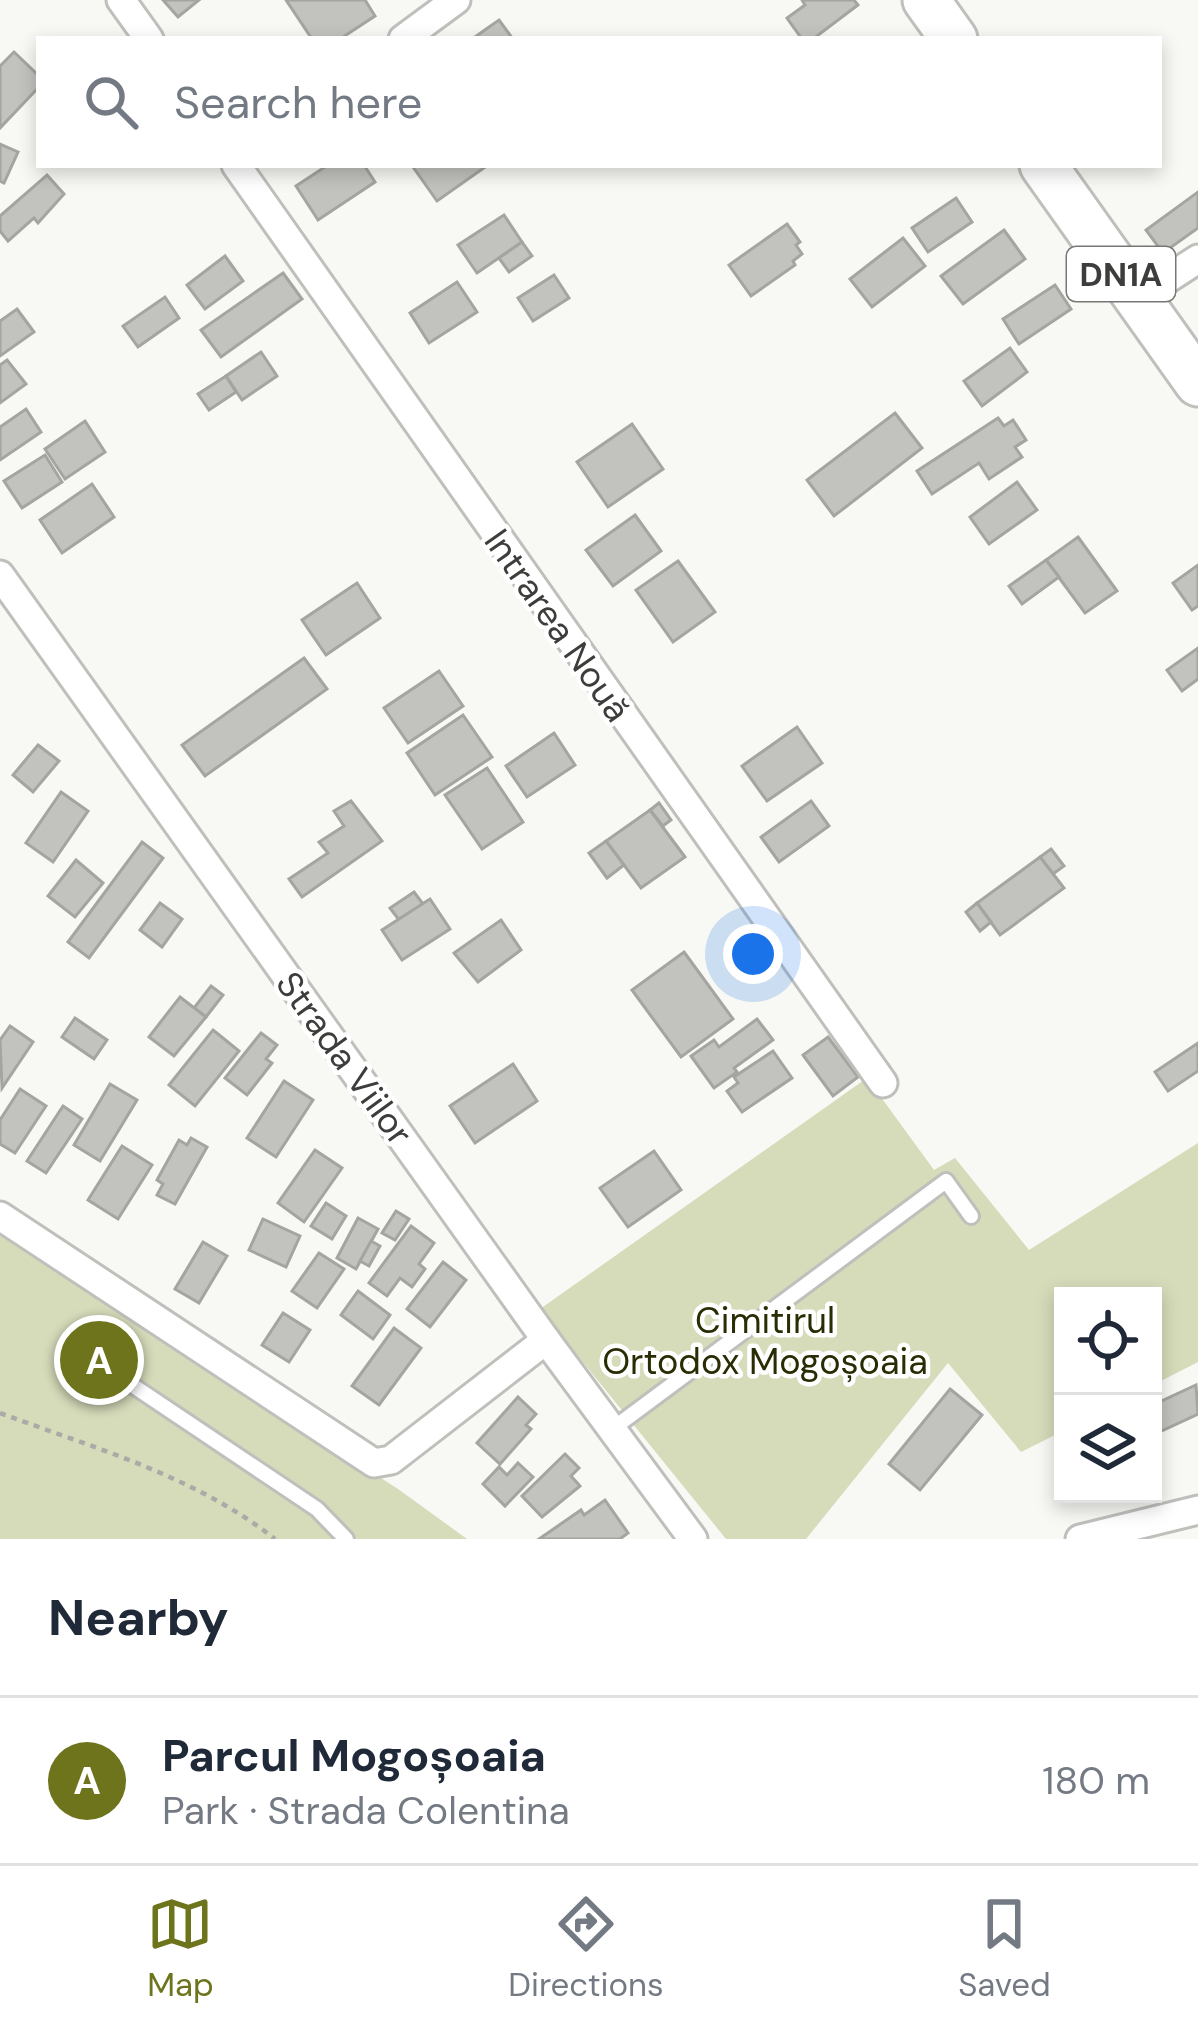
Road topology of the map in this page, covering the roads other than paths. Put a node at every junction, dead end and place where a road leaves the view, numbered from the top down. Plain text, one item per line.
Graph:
1 (122, 0) edge
2 (456, 0) edge
3 (926, 0) edge
4 (146, 36) edge
5 (407, 36) edge
6 (952, 36) edge
7 (238, 168) edge
8 (1045, 168) edge
9 (1198, 259) edge
10 (1138, 298) junction
11 (1198, 383) edge
12 (0, 575) edge
13 (883, 1083) dead end
14 (0, 1216) edge
15 (971, 1216) dead end
16 (545, 1340) junction
17 (129, 1383) dead end
18 (611, 1430) junction
19 (1198, 1510) edge
20 (346, 1539) edge
21 (693, 1539) edge
22 (1080, 1539) edge

1 - 4 street
2 - 5 street
3 - 6 main road
7 - 13 street, Intrarea Nouă
8 - 10 main road, DN1A
9 - 10 street
10 - 11 main road, DN1A
12 - 16 street, Strada Viilor
14 - 16 street
15 - 18 lane
16 - 18 street, Strada Viilor
17 - 20 lane
18 - 21 street, Strada Viilor
19 - 22 street

